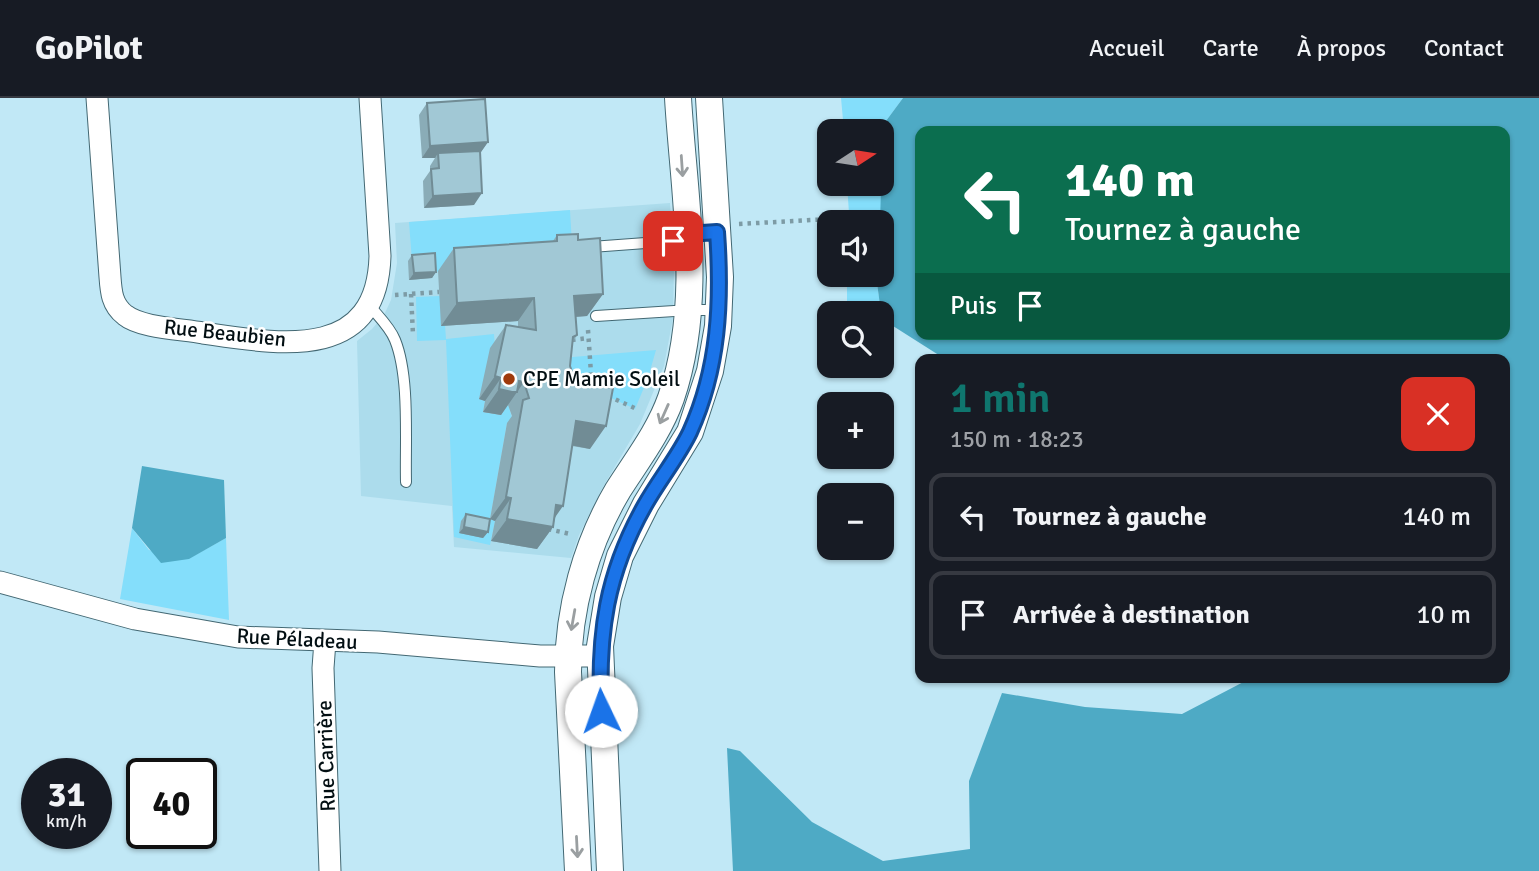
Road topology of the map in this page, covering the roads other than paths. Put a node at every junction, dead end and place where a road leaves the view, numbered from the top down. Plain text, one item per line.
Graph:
1 (97, 98) edge
2 (370, 98) edge
3 (678, 98) edge
4 (709, 98) edge
5 (724, 228) junction
6 (688, 234) junction
7 (591, 247) edge
8 (369, 305) junction
9 (690, 310) junction
10 (720, 310) junction
11 (596, 316) edge
12 (406, 482) dead end
13 (0, 582) edge
14 (325, 641) junction
15 (568, 656) junction
16 (600, 656) junction
17 (330, 871) edge
18 (578, 871) edge
19 (610, 871) edge

1 - 8 street, Rue Beaubien
2 - 8 street, Rue Beaubien
3 -> 6 street
4 - 5 street
5 - 6 lane
5 - 10 street
6 - 7 lane
6 - 9 street
8 - 12 lane
9 - 10 lane
9 - 11 lane
9 -> 15 street
10 - 16 street
13 - 14 street, Rue Péladeau
14 - 15 street, Rue Péladeau
14 - 17 street, Rue Carrière
15 - 16 street, Rue Péladeau
15 -> 18 street
16 - 19 street

